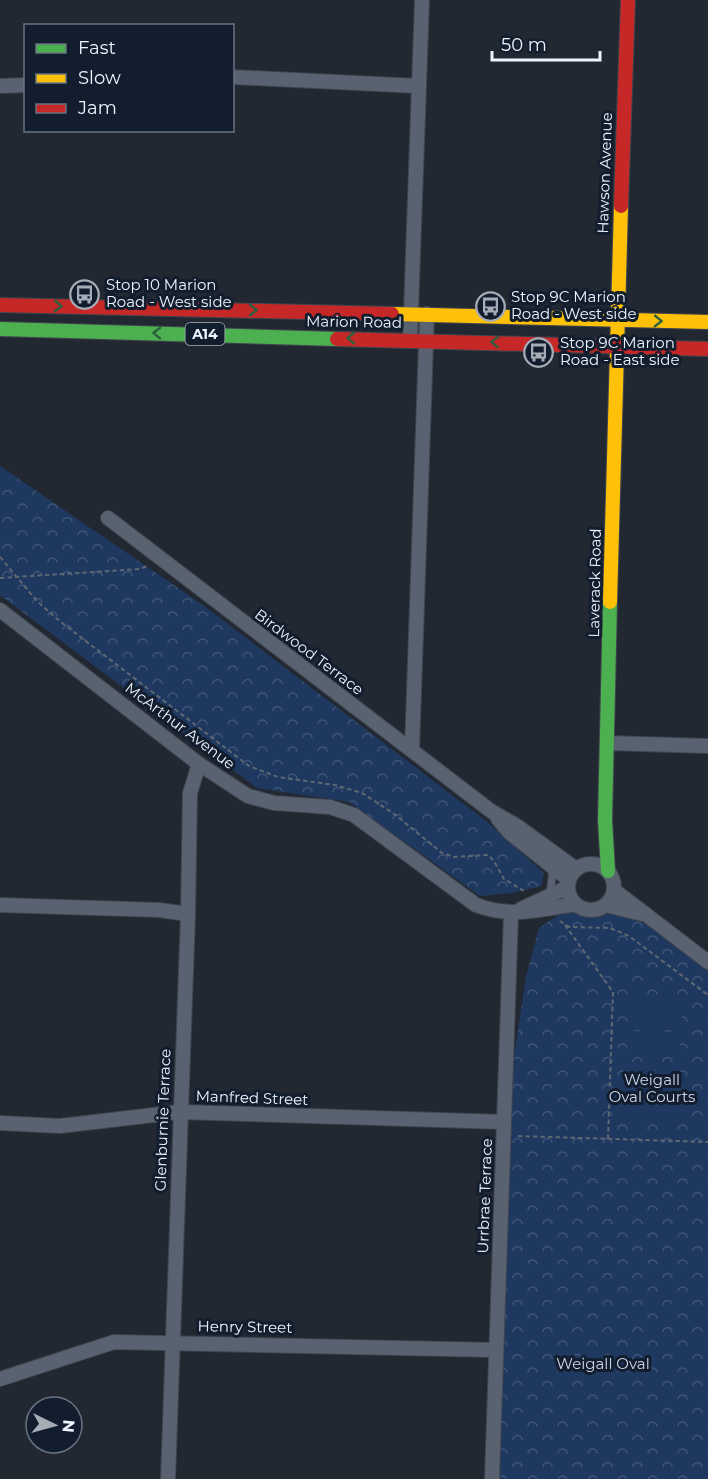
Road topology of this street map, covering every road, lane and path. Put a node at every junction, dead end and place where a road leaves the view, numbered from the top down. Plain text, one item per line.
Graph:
1 (422, 0) edge
2 (628, 0) edge
3 (234, 77) edge
4 (0, 86) edge
5 (24, 86) edge
6 (418, 86) junction
7 (0, 305) edge
8 (411, 314) junction
9 (427, 314) junction
10 (617, 320) junction
11 (708, 322) edge
12 (0, 329) edge
13 (410, 340) junction
14 (427, 340) junction
15 (616, 347) junction
16 (708, 349) edge
17 (108, 518) dead end
18 (0, 557) edge
19 (158, 558) junction
20 (17, 577) junction
21 (0, 578) edge
22 (0, 610) edge
23 (608, 743) junction
24 (708, 746) edge
25 (412, 750) junction
26 (199, 764) junction
27 (491, 811) junction
28 (605, 820) junction
29 (593, 864) junction
30 (553, 867) junction
31 (608, 871) junction
32 (571, 879) junction
33 (614, 890) junction
34 (529, 893) dead end
35 (550, 896) junction
36 (575, 904) junction
37 (0, 905) edge
38 (606, 905) junction
39 (188, 914) junction
40 (511, 914) junction
41 (647, 916) junction
42 (558, 920) dead end
43 (565, 925) junction
44 (708, 962) edge
45 (708, 995) edge
46 (179, 1112) junction
47 (504, 1122) junction
48 (0, 1123) edge
49 (518, 1136) dead end
50 (608, 1139) junction
51 (708, 1142) edge
52 (173, 1341) junction
53 (495, 1350) junction
54 (0, 1379) edge
55 (168, 1479) edge
56 (492, 1479) edge

1 - 6 street
2 - 10 main road, Hawson Avenue
3 - 6 street
4 - 5 street
6 - 8 street
7 -> 8 main road, Marion Road / A14
8 - 9 main road, Marion Road / A14
8 - 13 street
9 - 10 main road, Marion Road / A14
9 - 14 street
10 -> 11 main road, Marion Road / A14
10 - 15 main road, Hawson Avenue
13 -> 12 main road, Marion Road / A14
13 - 14 main road, Marion Road / A14
15 -> 14 main road, Marion Road / A14
14 - 25 street
15 - 16 main road, Marion Road / A14
15 - 23 main road, Laverack Road
17 - 19 street, Birdwood Terrace
18 - 20 path
19 - 20 path
19 - 25 street, Birdwood Terrace
20 - 21 path
20 - 34 path
22 - 26 street, McArthur Avenue
23 - 24 street
23 - 28 main road, Laverack Road
25 - 27 street, Birdwood Terrace
26 - 39 street, Glenburnie Terrace
26 - 40 street, McArthur Avenue
27 - 30 street, Birdwood Terrace
27 - 32 street, Birdwood Terrace
28 - 29 street, Laverack Road
28 - 31 main road, Laverack Road
29 - 31 street
29 - 32 street
30 - 32 street, Birdwood Terrace
30 - 35 lane
31 - 33 street
32 - 35 street
32 - 36 street
33 - 38 street
33 - 41 street
35 - 40 street
36 - 38 street
36 - 40 street, McArthur Avenue
37 - 39 street
38 - 41 street
39 - 46 street, Glenburnie Terrace
40 - 47 street, Urrbrae Terrace
41 - 44 street
42 - 43 path
43 - 45 path
43 - 50 path
46 - 47 street, Manfred Street
46 - 48 street, Manfred Street
46 - 52 street, Glenburnie Terrace
47 - 53 street, Urrbrae Terrace
49 - 50 path
50 - 51 path
52 - 53 street, Henry Street
52 - 54 street, Henry Street
52 - 55 street, Glenburnie Terrace
53 - 56 street, Urrbrae Terrace

